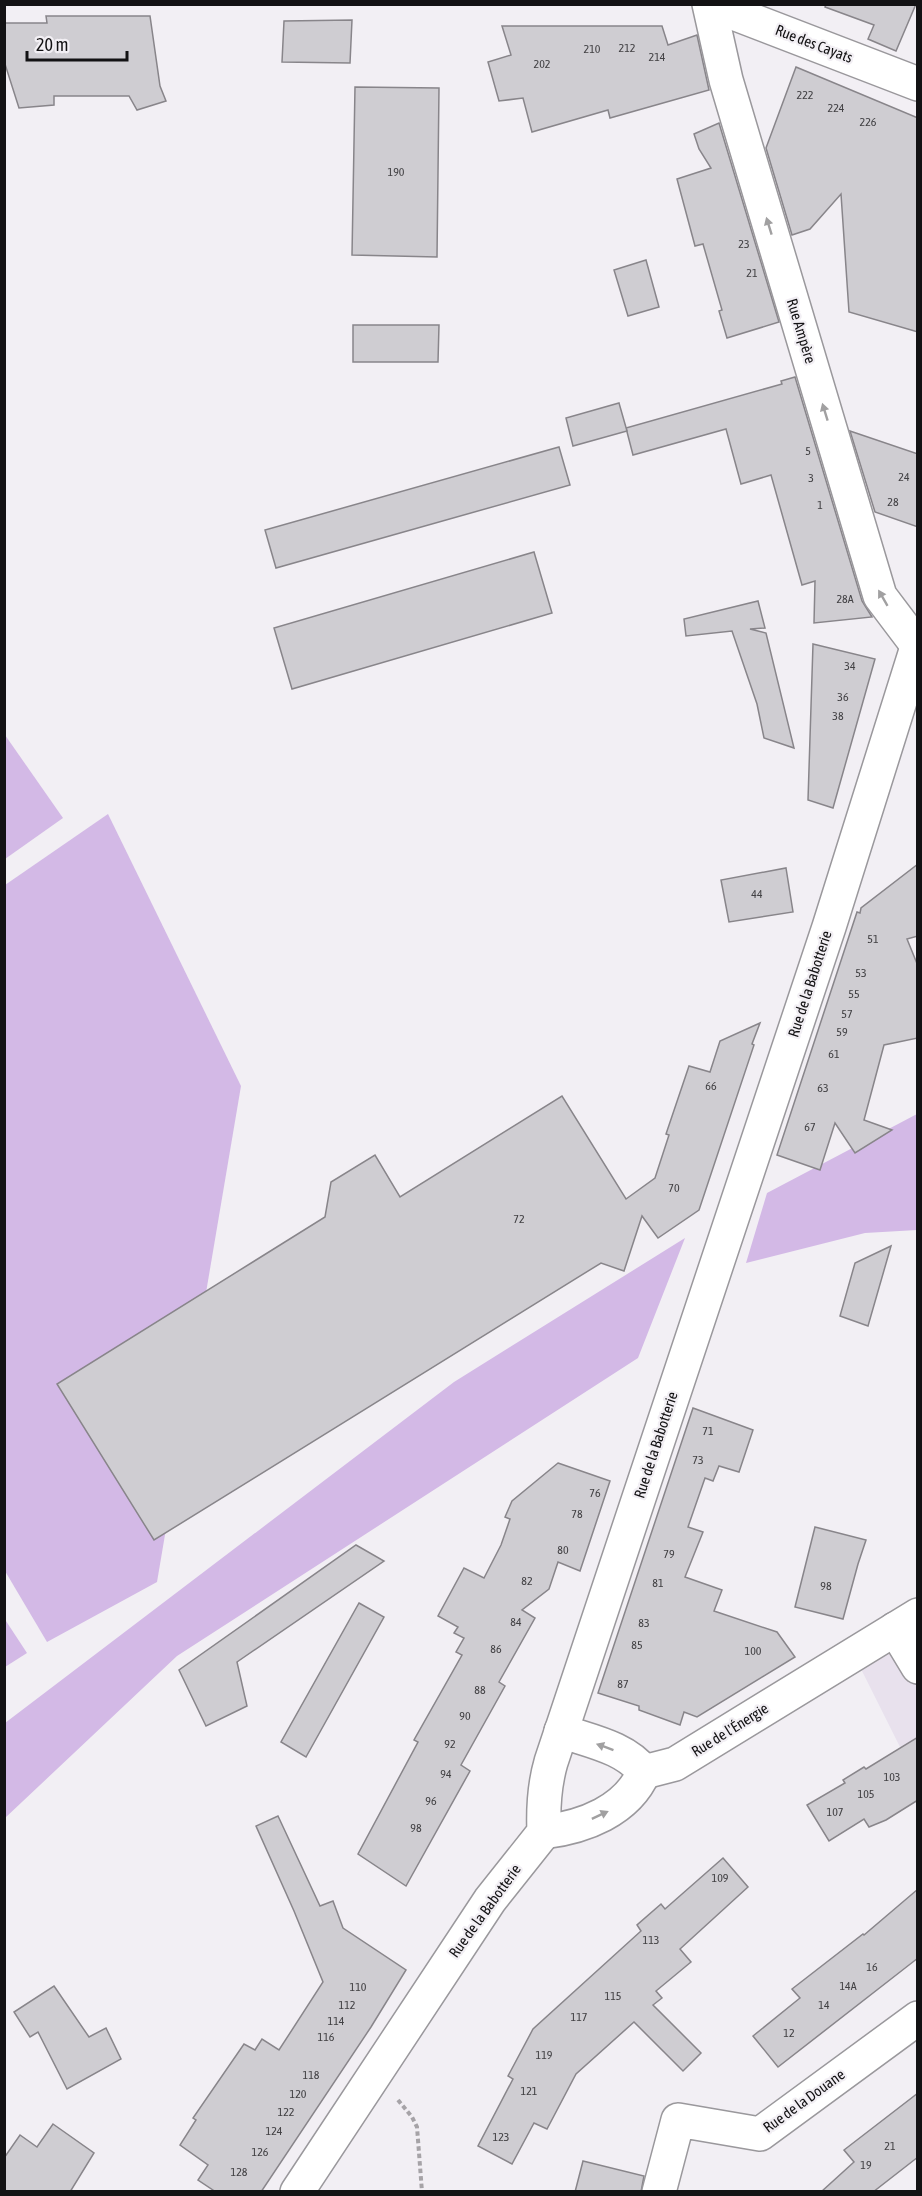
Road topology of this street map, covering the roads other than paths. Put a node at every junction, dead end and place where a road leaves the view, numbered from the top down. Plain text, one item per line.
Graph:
1 (710, 4) edge
2 (918, 84) edge
3 (917, 645) edge
4 (906, 1622) edge
5 (918, 1667) edge
6 (561, 1731) junction
7 (644, 1772) junction
8 (544, 1832) junction
9 (918, 2018) edge
10 (297, 2192) edge
11 (659, 2192) edge

1 - 2 street, Rue des Cayats
3 -> 1 street, Rue Ampère
3 - 6 street, Rue de la Babotterie
4 - 5 street
4 - 7 street, Rue de l'Énergie
7 -> 6 street
6 - 8 street, Rue de la Babotterie
8 -> 7 street
8 - 10 street, Rue de la Babotterie
9 - 11 street, Rue de la Douane

